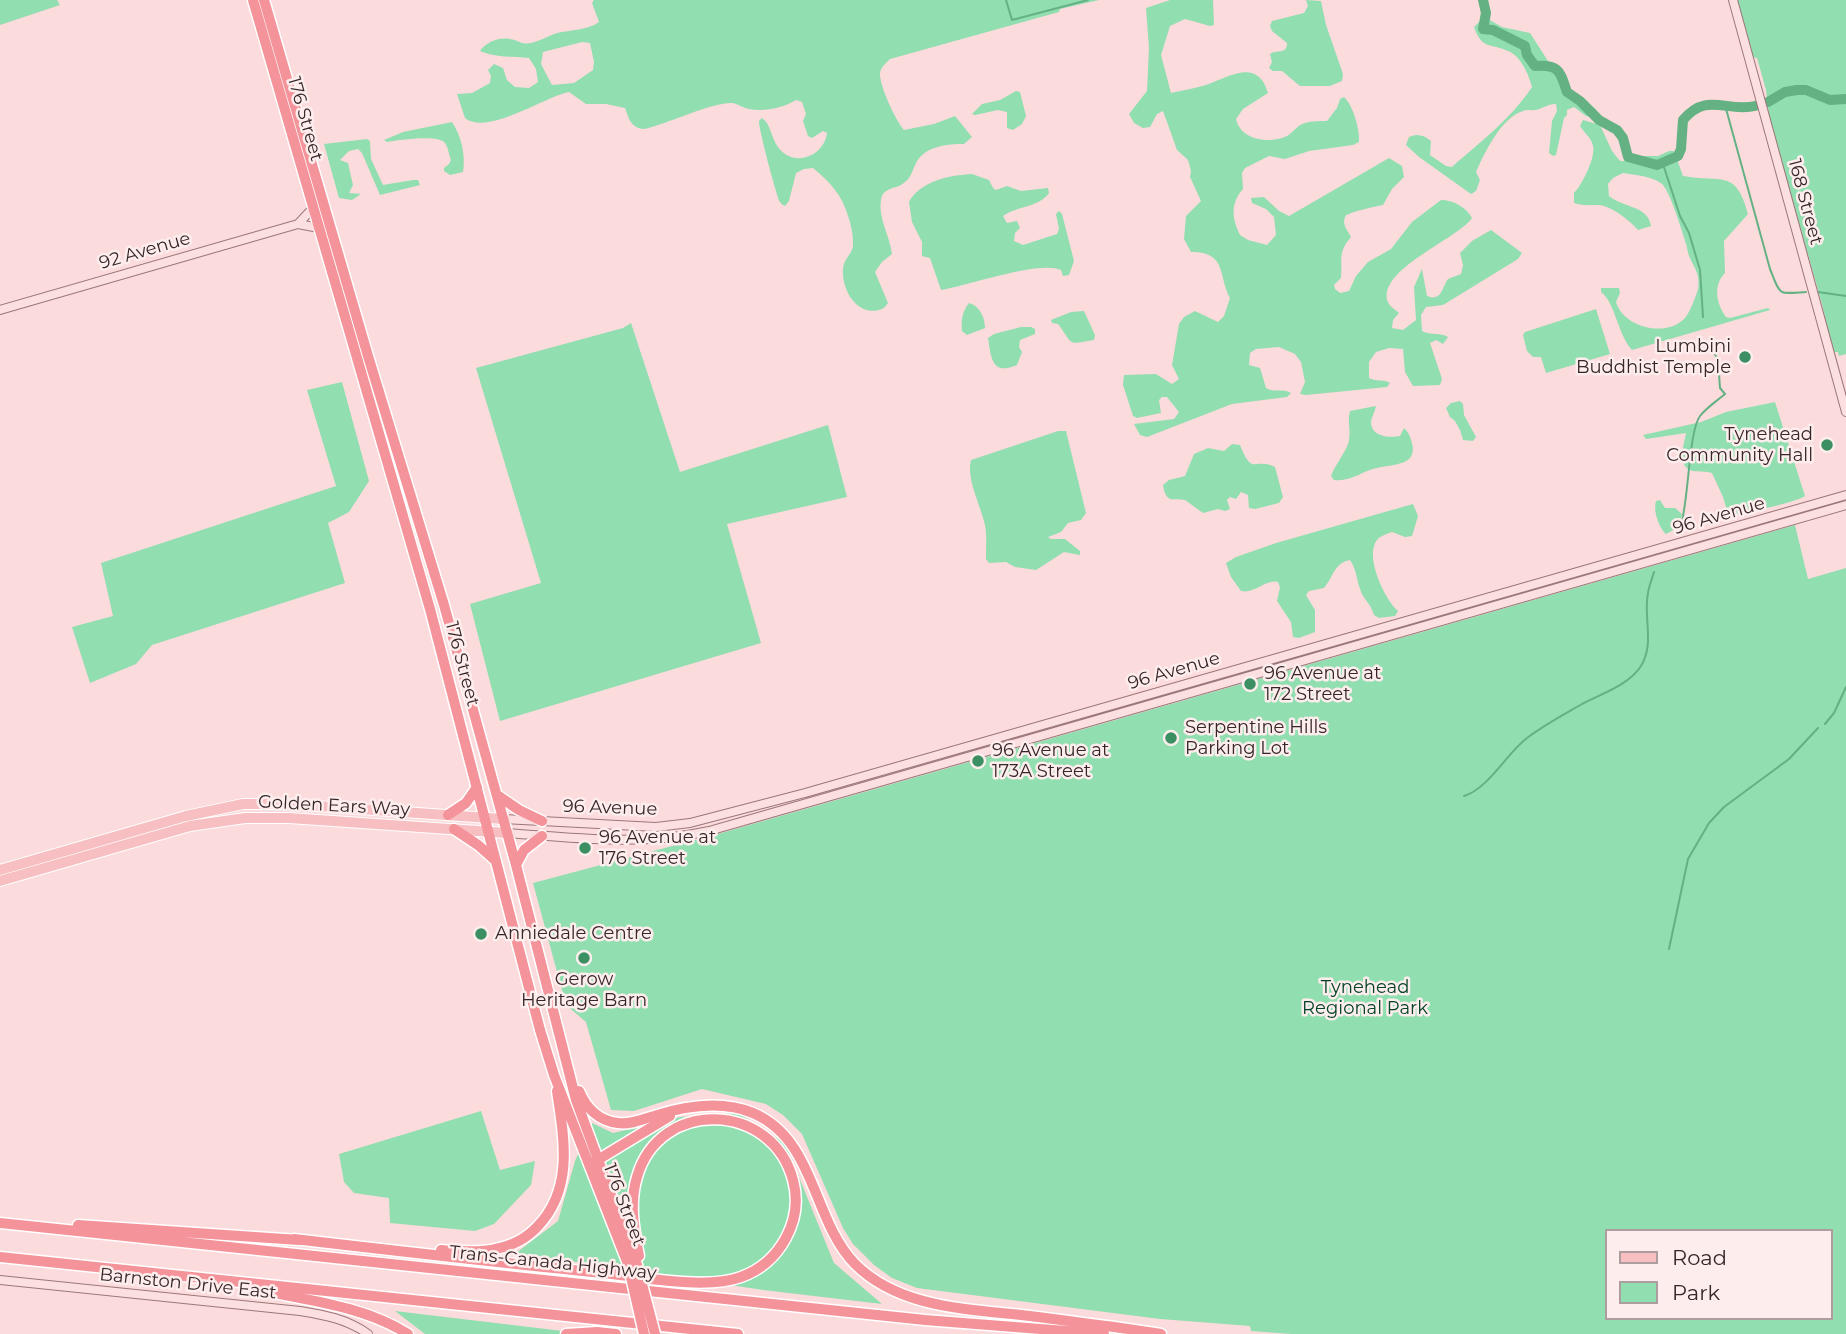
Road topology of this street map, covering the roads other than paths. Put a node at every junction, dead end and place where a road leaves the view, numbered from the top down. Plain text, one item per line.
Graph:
1 (253, 0) edge
2 (264, 0) edge
3 (1733, 0) edge
4 (313, 208) junction
5 (298, 224) junction
6 (319, 228) junction
7 (0, 310) edge
8 (1846, 412) edge
9 (1846, 495) edge
10 (1846, 505) edge
11 (477, 787) junction
12 (497, 795) junction
13 (448, 815) junction
14 (485, 818) junction
15 (503, 819) junction
16 (542, 821) junction
17 (454, 830) junction
18 (488, 832) junction
19 (507, 833) junction
20 (542, 836) junction
21 (496, 861) junction
22 (516, 865) junction
23 (0, 870) edge
24 (0, 881) edge
25 (554, 1075) junction
26 (573, 1080) junction
27 (688, 1108) junction
28 (593, 1162) junction
29 (0, 1222) edge
30 (294, 1240) junction
31 (0, 1257) edge
32 (635, 1265) junction
33 (0, 1280) edge
34 (224, 1282) junction
35 (368, 1334) edge
36 (408, 1334) edge
37 (566, 1334) edge
38 (616, 1334) edge
39 (643, 1334) edge
40 (655, 1334) edge
41 (738, 1334) edge
42 (1104, 1334) edge
43 (1161, 1334) edge

1 - 4 highway, 176 Street
2 - 12 highway, 176 Street
3 - 8 main road, 168 Street
4 - 5 main road
4 - 6 highway, 176 Street
5 - 6 main road, 92 Avenue
5 - 7 main road, 92 Avenue
6 - 11 highway, 176 Street
9 - 16 main road, 96 Avenue
10 - 20 main road, 96 Avenue
11 - 13 highway
11 - 14 highway, 176 Street
12 - 15 highway, 176 Street
12 - 16 highway
13 - 14 main road, Golden Ears Way
13 - 23 main road, Golden Ears Way
14 - 15 main road, Golden Ears Way
14 - 18 highway, 176 Street
15 - 16 main road, 96 Avenue
15 - 19 highway, 176 Street
17 - 18 main road, Golden Ears Way
17 - 21 highway
17 - 24 main road, Golden Ears Way
18 - 19 main road, Golden Ears Way
18 - 21 highway, 176 Street
19 - 20 main road, 96 Avenue
19 - 22 highway, 176 Street
20 - 22 highway
21 - 25 highway, 176 Street
22 - 26 highway, 176 Street
25 - 28 highway, 176 Street
25 - 30 highway
26 - 27 highway
26 - 28 highway, 176 Street
27 - 28 highway
27 - 43 highway
28 - 32 highway, 176 Street
29 - 30 highway
29 - 42 highway, Trans-Canada Highway
30 - 32 highway
31 - 34 highway
32 - 39 highway, 176 Street, bridge
32 - 40 highway, bridge
33 - 35 main road, Barnston Drive East
34 - 36 highway
34 - 41 highway
37 - 38 highway

